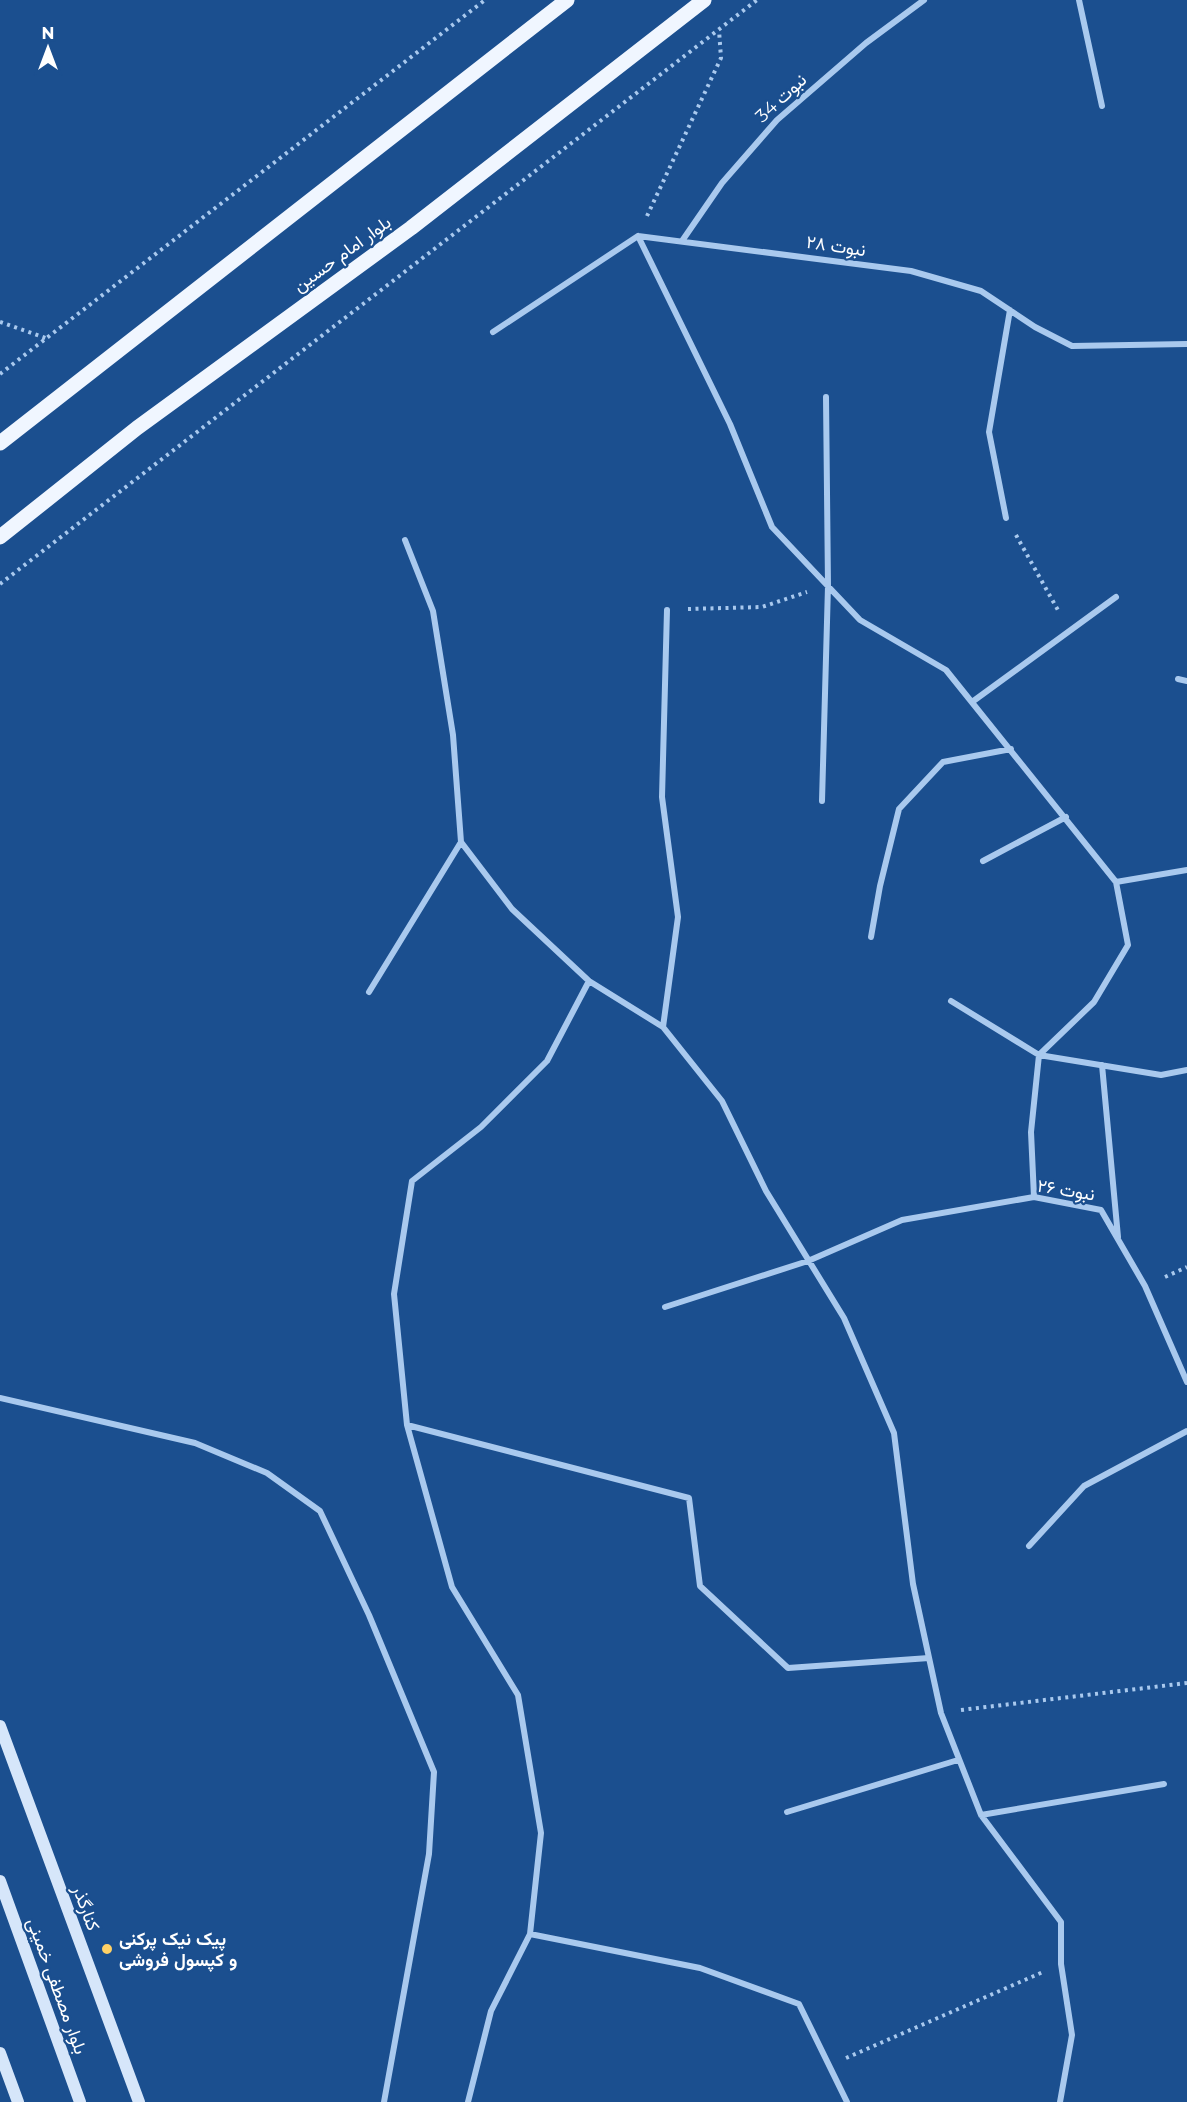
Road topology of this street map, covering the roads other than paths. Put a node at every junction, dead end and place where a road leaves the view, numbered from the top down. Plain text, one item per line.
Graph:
1 (567, 0) edge
2 (704, 0) edge
3 (924, 0) edge
4 (1079, 0) edge
5 (1102, 106) dead end
6 (638, 236) junction
7 (682, 241) junction
8 (1010, 310) junction
9 (493, 332) dead end
10 (1187, 344) edge
11 (826, 397) dead end
12 (0, 443) edge
13 (1006, 518) road end
14 (0, 537) edge
15 (405, 540) dead end
16 (828, 586) junction
17 (1116, 597) dead end
18 (667, 610) road end
19 (1178, 679) dead end
20 (1187, 681) edge
21 (972, 702) junction
22 (1011, 749) junction
23 (822, 801) dead end
24 (1066, 817) junction
25 (461, 842) junction
26 (983, 861) dead end
27 (1187, 870) edge
28 (1116, 882) junction
29 (871, 937) dead end
30 (589, 981) junction
31 (369, 992) dead end
32 (951, 1001) dead end
33 (663, 1027) junction
34 (1039, 1055) junction
35 (1102, 1065) junction
36 (1187, 1070) edge
37 (1034, 1197) junction
38 (1119, 1241) junction
39 (808, 1261) junction
40 (665, 1307) dead end
41 (1187, 1382) edge
42 (0, 1398) edge
43 (407, 1425) junction
44 (1187, 1431) edge
45 (1029, 1546) dead end
46 (929, 1658) junction
47 (0, 1726) edge
48 (958, 1760) junction
49 (1164, 1784) dead end
50 (787, 1812) dead end
51 (981, 1815) junction
52 (0, 1881) edge
53 (530, 1934) junction
54 (0, 2053) edge
55 (18, 2102) edge
56 (80, 2102) edge
57 (139, 2102) edge
58 (384, 2102) edge
59 (468, 2102) edge
60 (847, 2102) edge
61 (1060, 2102) edge

1 - 12 main road
2 - 14 main road, بلوار امام حسین
3 - 7 street, نبوت 34
4 - 5 street
6 - 7 street, نبوت ۲۸
6 - 9 street
6 - 16 street
7 - 8 street, نبوت ۲۸
8 - 10 street, نبوت ۲۸
8 - 13 street
11 - 16 street
15 - 25 street
16 - 21 street
16 - 23 street
17 - 21 street
18 - 33 street
19 - 20 street
21 - 22 street
22 - 24 street
22 - 29 street
24 - 26 street
24 - 28 street
25 - 30 street
25 - 31 street
27 - 28 street
28 - 34 street
30 - 33 street
30 - 43 street
32 - 34 street
33 - 39 street
34 - 35 street
34 - 37 street
35 - 36 street
35 - 38 street
37 - 38 street, نبوت ۲۶
37 - 39 street, نبوت ۲۶
38 - 41 street, نبوت ۲۶
39 - 40 street, نبوت ۲۶
39 - 46 street
42 - 58 street
43 - 46 street
43 - 53 street
44 - 45 street
46 - 48 street
47 - 57 street, کنارگذر
48 - 50 street
48 - 51 street
49 - 51 street
51 - 61 street
52 - 56 street, بلوار مصطفی خمینی
53 - 59 street
53 - 60 street
54 - 55 street

